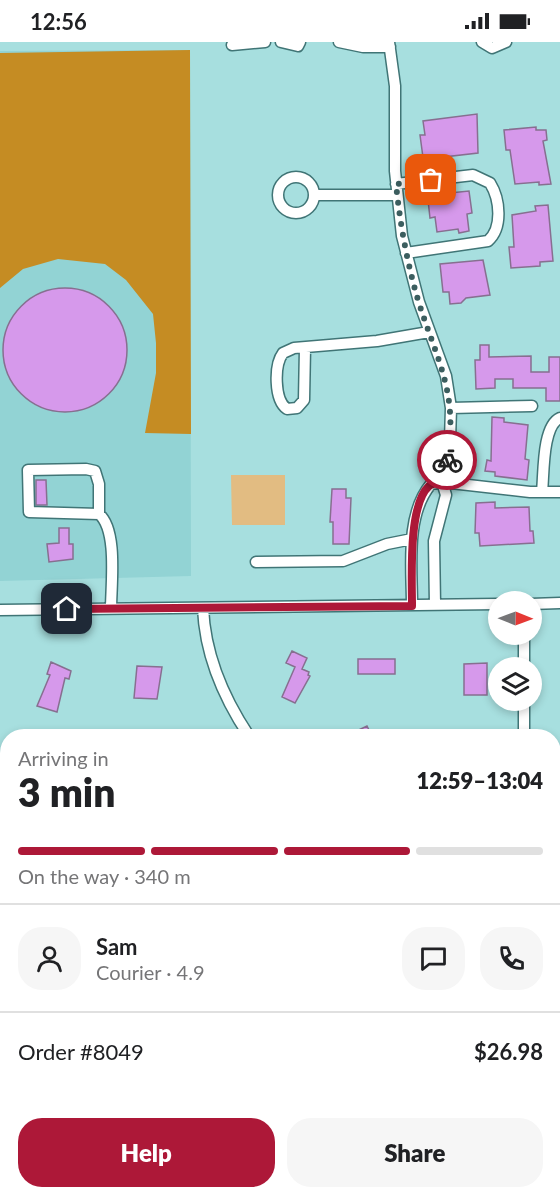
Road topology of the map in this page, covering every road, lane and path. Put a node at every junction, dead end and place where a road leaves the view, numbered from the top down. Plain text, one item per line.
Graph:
1 (265, 42) edge
2 (281, 42) edge
3 (300, 42) edge
4 (339, 42) edge
5 (482, 42) edge
6 (506, 42) edge
7 (390, 44) edge
8 (232, 45) dead end
9 (397, 189) junction
10 (314, 195) dead end
11 (405, 253) junction
12 (429, 332) junction
13 (305, 348) junction
14 (532, 406) dead end
15 (451, 408) junction
16 (560, 418) edge
17 (442, 482) junction
18 (542, 492) junction
19 (560, 492) edge
20 (99, 514) junction
21 (412, 539) junction
22 (256, 562) dead end
23 (560, 603) edge
24 (488, 604) edge
25 (542, 604) edge
26 (435, 605) junction
27 (412, 606) junction
28 (202, 608) junction
29 (111, 609) junction
30 (0, 610) edge
31 (524, 711) edge
32 (245, 729) edge
33 (524, 729) edge

1 - 8 street
2 - 3 street
4 - 7 street
5 - 6 street
7 - 9 street
9 - 10 street
9 - 11 street
9 - 11 street
11 - 12 street
12 - 13 street
12 - 15 street
13 - 13 street
14 - 15 street
15 - 17 street
16 - 18 street
17 - 18 street
17 - 21 street
17 - 26 street
18 - 19 street
20 - 20 street
20 - 29 street
21 - 22 street
21 - 27 street
23 - 25 street
24 - 26 street
26 - 27 street
27 - 28 street
28 - 29 street
28 - 32 street
29 - 30 street
31 - 33 street

